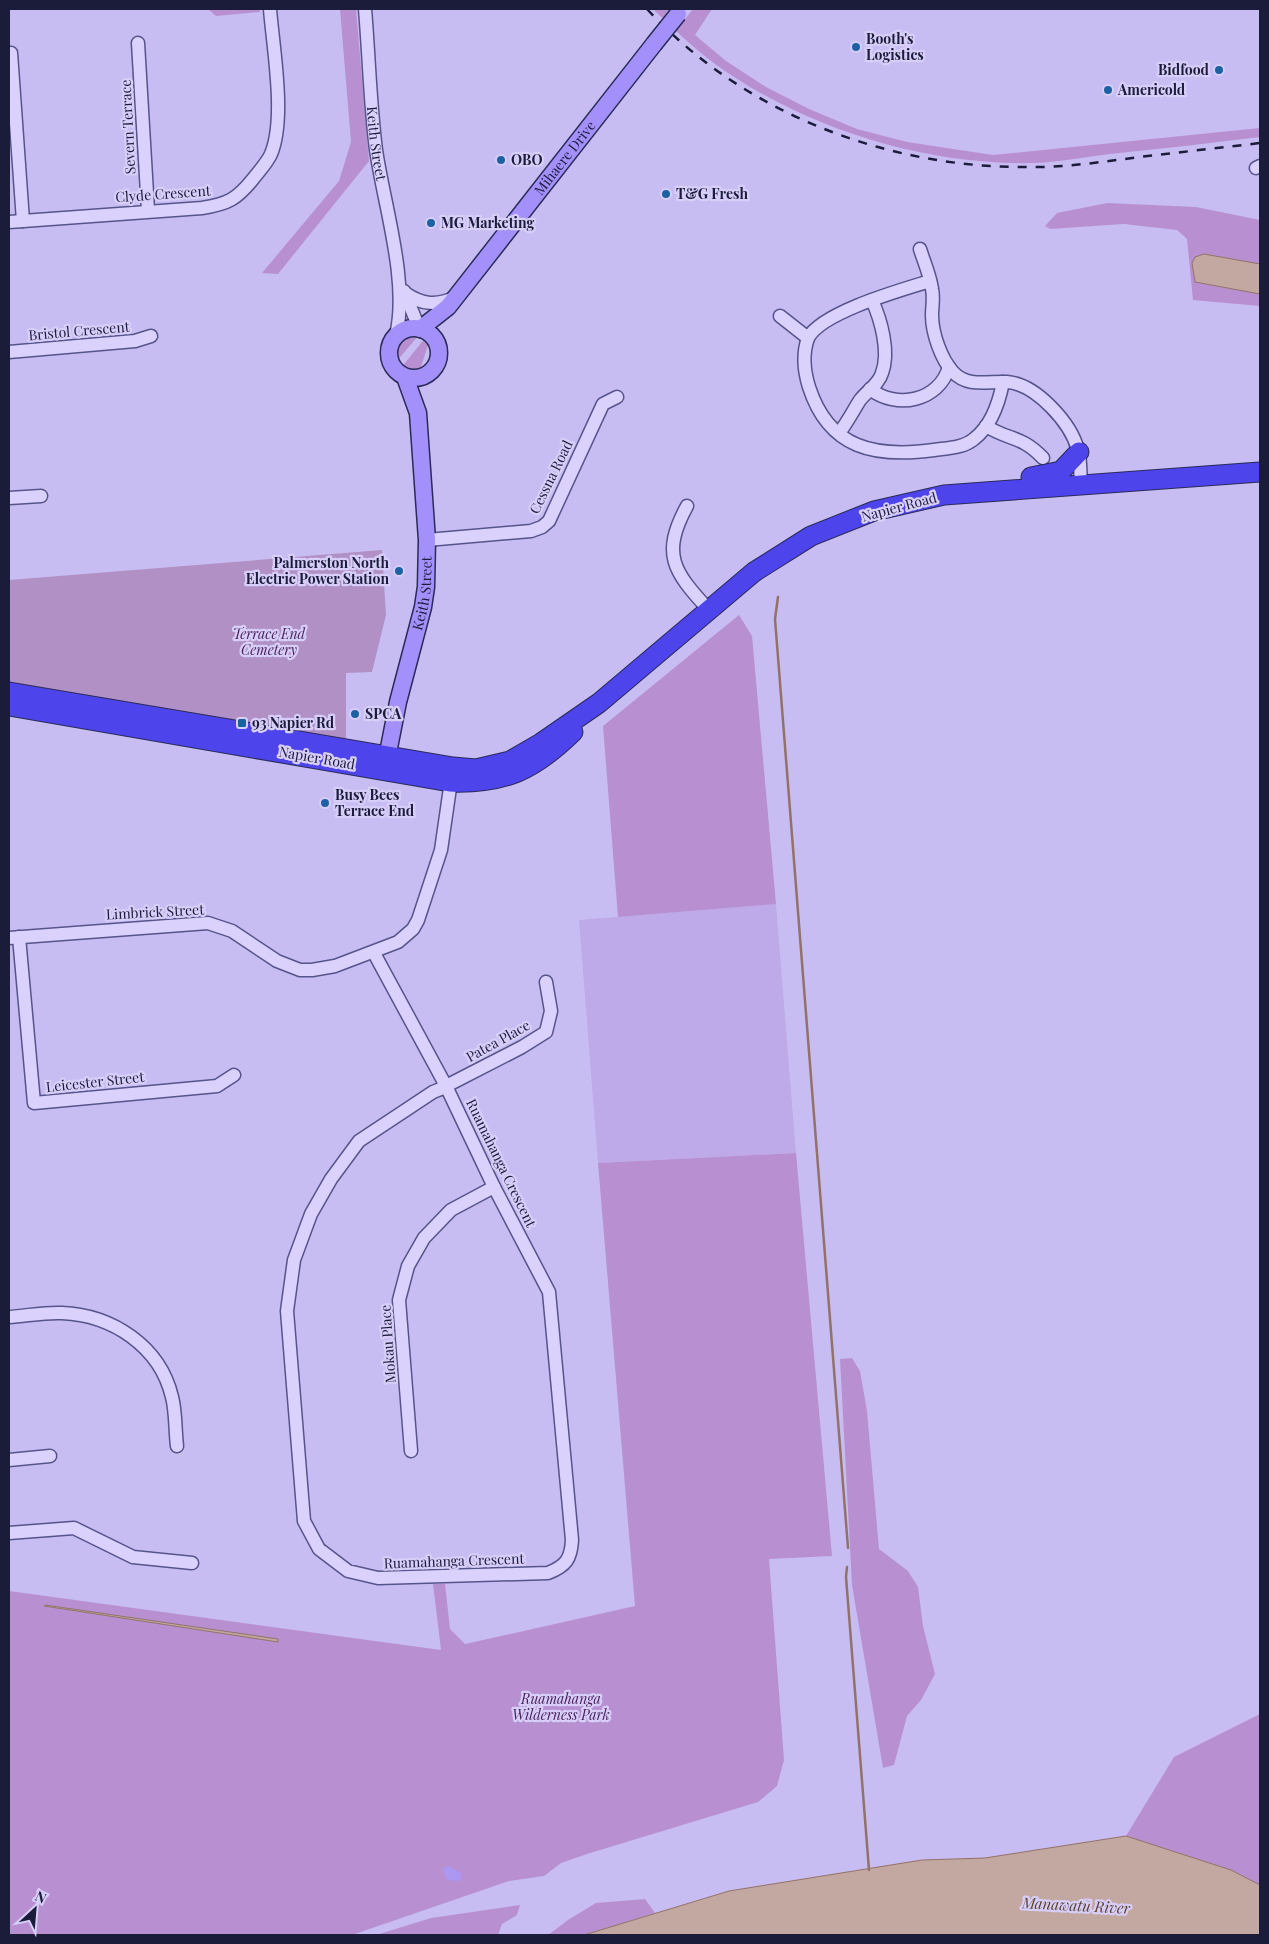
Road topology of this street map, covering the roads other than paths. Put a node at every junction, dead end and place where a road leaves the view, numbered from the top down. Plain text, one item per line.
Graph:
1 (270, 9) edge
2 (365, 9) edge
3 (680, 11) edge
4 (138, 43) dead end
5 (11, 53) dead end
6 (148, 210) junction
7 (23, 221) junction
8 (9, 222) edge
9 (920, 249) dead end
10 (398, 278) junction
11 (930, 281) junction
12 (405, 293) junction
13 (872, 300) junction
14 (453, 302) junction
15 (780, 316) dead end
16 (419, 329) junction
17 (396, 335) junction
18 (151, 336) dead end
19 (808, 338) junction
20 (437, 344) junction
21 (9, 352) edge
22 (949, 368) junction
23 (428, 375) junction
24 (405, 378) junction
25 (1003, 382) junction
26 (870, 389) junction
27 (617, 397) dead end
28 (418, 413) junction
29 (986, 426) junction
30 (839, 433) junction
31 (1079, 452) junction
32 (1043, 458) dead end
33 (1260, 472) edge
34 (1081, 484) junction
35 (944, 495) junction
36 (41, 496) dead end
37 (9, 498) edge
38 (687, 506) dead end
39 (427, 540) junction
40 (708, 609) junction
41 (9, 692) edge
42 (9, 706) edge
43 (101, 714) junction
44 (386, 763) junction
45 (452, 774) junction
46 (14, 938) edge
47 (374, 953) junction
48 (546, 982) dead end
49 (234, 1075) dead end
50 (446, 1086) junction
51 (494, 1187) junction
52 (9, 1317) edge
53 (177, 1446) dead end
54 (411, 1451) dead end
55 (50, 1456) dead end
56 (9, 1460) edge
57 (9, 1533) edge
58 (192, 1562) dead end

1 - 6 street, Clyde Crescent
2 - 10 street, Keith Street
3 - 14 main road, Mihaere Drive, bridge
4 - 6 street, Severn Terrace
5 - 7 street
6 - 7 street, Clyde Crescent
7 - 8 street, Clyde Crescent
9 - 11 street
10 - 12 street, Keith Street
10 - 17 street, Keith Street
11 - 13 street
11 - 22 street
12 - 14 street
12 - 16 street, Keith Street
13 - 19 street
13 - 26 street
14 - 16 main road, Mihaere Drive
14 - 20 main road, Mihaere Drive
15 - 19 street
16 - 17 main road
16 - 20 main road
17 - 24 main road
18 - 21 street, Bristol Crescent
19 - 30 street
20 - 23 main road
22 - 25 street
22 - 26 street
23 - 24 main road
23 - 28 main road, Keith Street
24 - 28 main road, Keith Street
25 - 29 street
25 - 31 street
26 - 30 street
27 - 39 street, Cessna Road
28 - 39 main road, Keith Street
29 - 30 street
29 - 32 street
31 - 34 street
31 - 35 highway
33 - 34 highway, Napier Road
34 - 35 highway, Napier Road
35 - 40 highway, Napier Road
36 - 37 street
38 - 40 street
39 - 44 main road, Keith Street
40 - 45 highway, Napier Road
41 - 43 highway, Napier Road
42 - 43 highway, Napier Road
43 - 44 highway, Napier Road
44 - 45 highway, Napier Road
45 - 47 street, Limbrick Street
46 - 47 street, Limbrick Street
46 - 49 street, Leicester Street
47 - 50 street, Ruamahanga Crescent
48 - 50 street, Patea Place
50 - 51 street, Ruamahanga Crescent
50 - 51 street, Ruamahanga Crescent
51 - 54 street, Mokau Place
52 - 53 street
55 - 56 street
57 - 58 street

